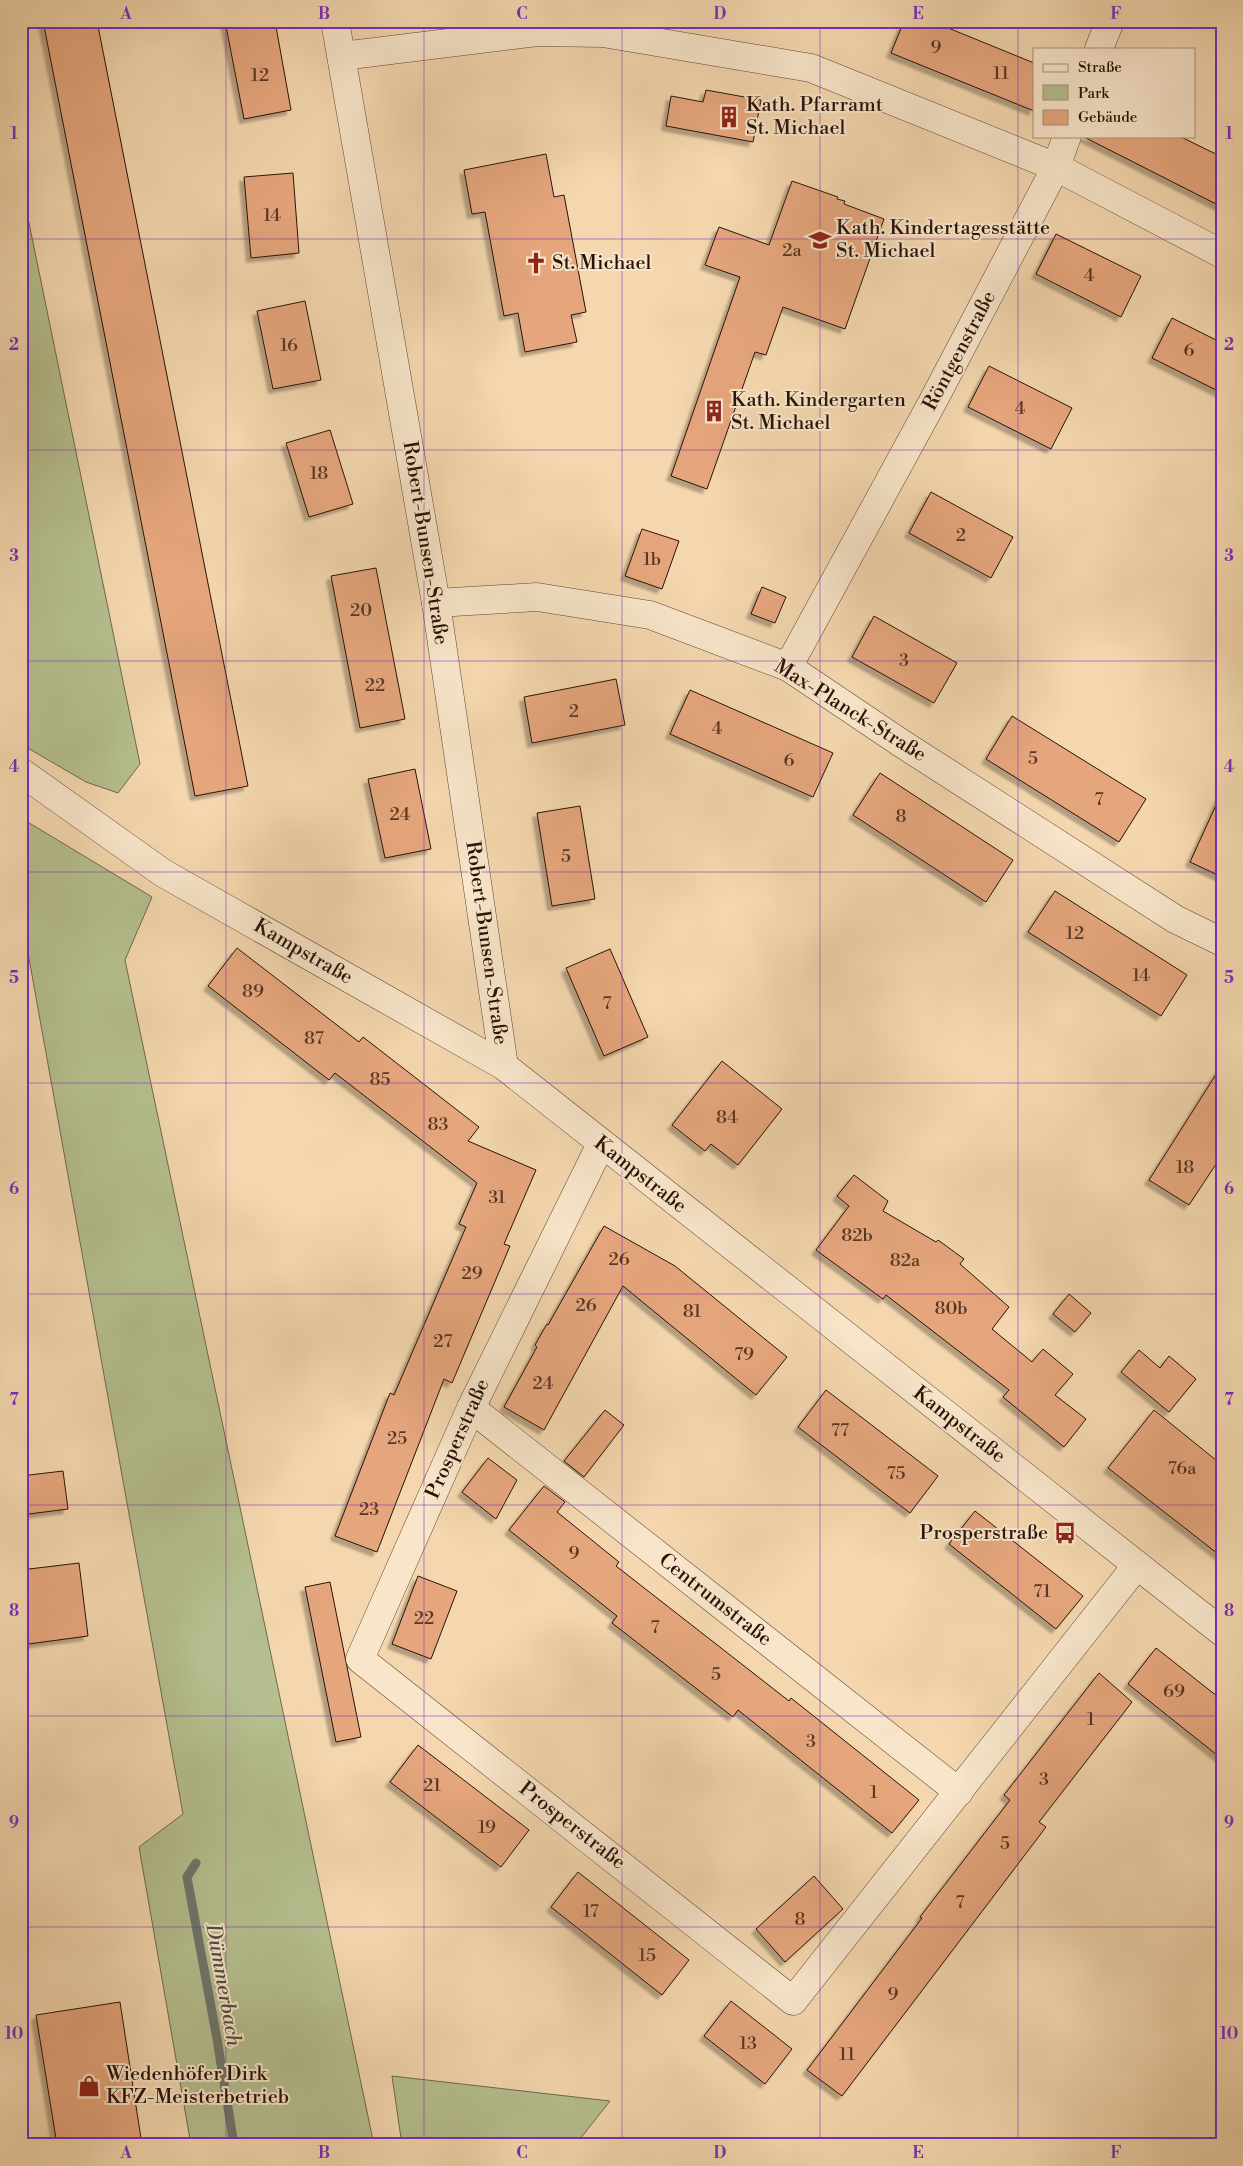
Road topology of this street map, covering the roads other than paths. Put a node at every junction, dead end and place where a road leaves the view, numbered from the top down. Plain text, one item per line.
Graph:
1 (335, 21) edge
2 (1110, 21) edge
3 (1100, 48) edge
4 (342, 56) junction
5 (1066, 138) edge
6 (1056, 167) junction
7 (1222, 254) edge
8 (436, 603) junction
9 (788, 667) junction
10 (21, 772) edge
11 (1222, 942) edge
12 (504, 1066) junction
13 (601, 1144) junction
14 (471, 1408) junction
15 (1137, 1565) junction
16 (1222, 1632) edge
17 (959, 1792) junction

1 - 4 street, Robert-Bunsen-Straße
2 - 3 street
4 - 6 street
4 - 8 street, Robert-Bunsen-Straße
5 - 6 street, Röntgenstraße
6 - 7 street
6 - 9 street, Röntgenstraße
8 - 9 street, Max-Planck-Straße
8 - 12 street, Robert-Bunsen-Straße
9 - 11 street, Max-Planck-Straße
10 - 12 street, Kampstraße
12 - 13 street, Kampstraße
13 - 14 street, Prosperstraße
13 - 15 street, Kampstraße
14 - 17 street, Centrumstraße
14 - 17 street, Prosperstraße
15 - 16 street, Kampstraße
15 - 17 street, Prosperstraße

